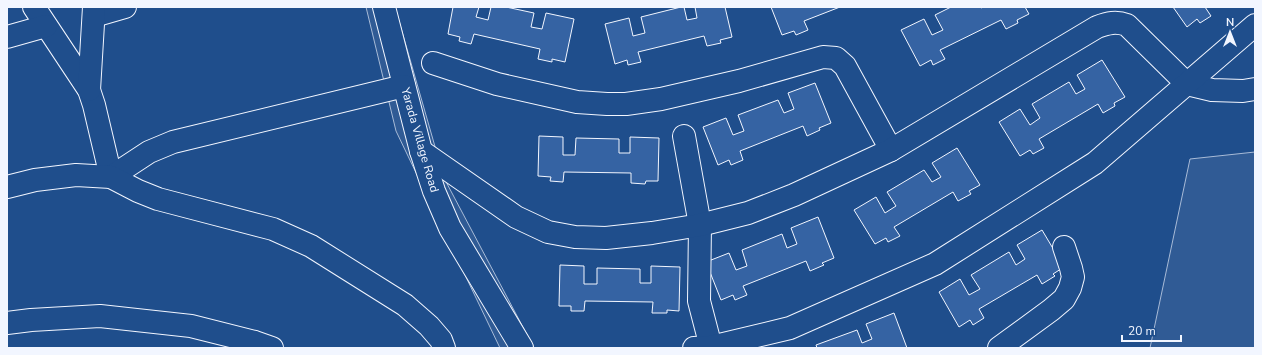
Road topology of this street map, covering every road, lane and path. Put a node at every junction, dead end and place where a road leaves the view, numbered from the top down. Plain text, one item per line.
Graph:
1 (34, 7) edge
2 (125, 7) edge
3 (384, 7) edge
4 (94, 11) edge
5 (46, 26) junction
6 (1255, 26) edge
7 (7, 38) edge
8 (433, 63) dead end
9 (1186, 84) junction
10 (404, 86) junction
11 (1255, 89) edge
12 (89, 90) junction
13 (684, 136) dead end
14 (891, 150) junction
15 (421, 151) junction
16 (110, 177) junction
17 (7, 187) edge
18 (700, 224) junction
19 (1064, 247) dead end
20 (7, 323) edge
21 (703, 347) edge
22 (272, 348) edge
23 (444, 348) edge
24 (522, 348) edge
25 (999, 348) edge

1 - 5 street
2 - 4 street
3 - 10 street, Yarada Village Road
4 - 12 street
5 - 7 street
5 - 12 street
6 - 9 street
8 - 14 street
9 - 11 street
9 - 14 street
9 - 21 street
10 - 15 street, Yarada Village Road
10 - 16 street
12 - 16 street
13 - 18 street
14 - 18 street
15 - 18 street
15 - 24 street, Yarada Village Road
16 - 17 street
16 - 23 street
18 - 21 street
19 - 25 street
20 - 22 street

